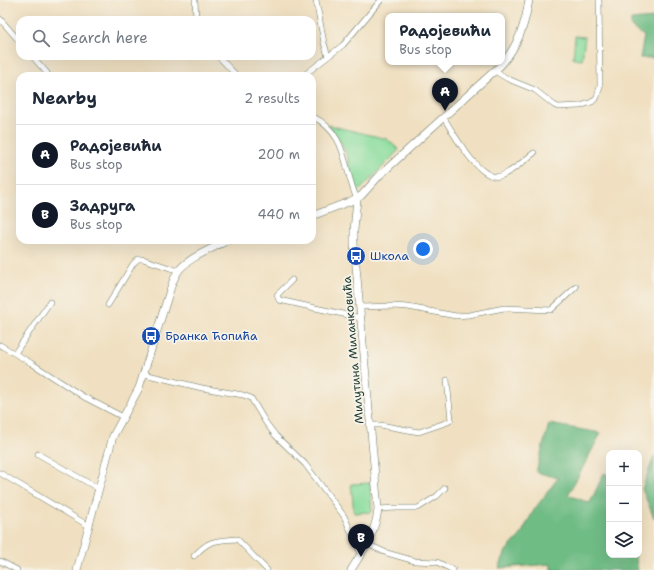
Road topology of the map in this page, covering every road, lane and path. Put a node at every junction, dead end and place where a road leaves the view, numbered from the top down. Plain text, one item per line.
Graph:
1 (194, 0) edge
2 (316, 0) edge
3 (381, 0) edge
4 (529, 0) edge
5 (599, 0) edge
6 (196, 16) edge
7 (0, 19) edge
8 (16, 37) edge
9 (328, 56) junction
10 (36, 60) edge
11 (222, 60) edge
12 (505, 60) edge
13 (501, 65) edge
14 (496, 71) junction
15 (46, 72) edge
16 (233, 72) edge
17 (308, 72) edge
18 (316, 118) edge
19 (444, 118) junction
20 (534, 153) dead end
21 (357, 199) junction
22 (316, 214) edge
23 (221, 244) edge
24 (179, 271) junction
25 (292, 280) dead end
26 (576, 287) dead end
27 (50, 302) dead end
28 (108, 305) dead end
29 (360, 307) junction
30 (361, 318) junction
31 (0, 345) edge
32 (15, 353) junction
33 (144, 374) junction
34 (447, 380) dead end
35 (123, 417) junction
36 (371, 425) junction
37 (38, 454) dead end
38 (0, 473) edge
39 (99, 488) junction
40 (445, 488) dead end
41 (378, 509) junction
42 (89, 526) junction
43 (367, 544) junction
44 (361, 554) junction
45 (194, 556) dead end
46 (0, 561) edge
47 (17, 570) edge
48 (77, 570) edge
49 (267, 570) edge
50 (351, 570) edge
51 (453, 570) edge

1 - 6 street
2 - 9 street
3 - 9 street
4 - 12 main road
5 - 14 street
7 - 8 street
9 - 17 street
10 - 15 street
11 - 16 street
13 - 14 main road
14 - 19 main road
18 - 21 street
19 - 20 street
19 - 21 main road
21 - 22 main road
21 - 29 main road, Милутина Миланковића
23 - 24 main road
24 - 28 street
24 - 33 main road
25 - 30 street
26 - 29 street
27 - 32 street
29 - 30 main road, Милутина Миланковића
30 - 36 main road, Милутина Миланковића
31 - 32 street
32 - 35 street
33 - 35 main road
33 - 44 street
34 - 36 street
35 - 39 main road
36 - 41 main road, Милутина Миланковића
37 - 39 street
38 - 42 street
39 - 42 main road
40 - 41 street
41 - 43 main road, Милутина Миланковића
42 - 48 main road
43 - 44 main road, Милутина Миланковића
43 - 51 street
44 - 50 main road, Милутина Миланковића
45 - 49 street
46 - 47 street

